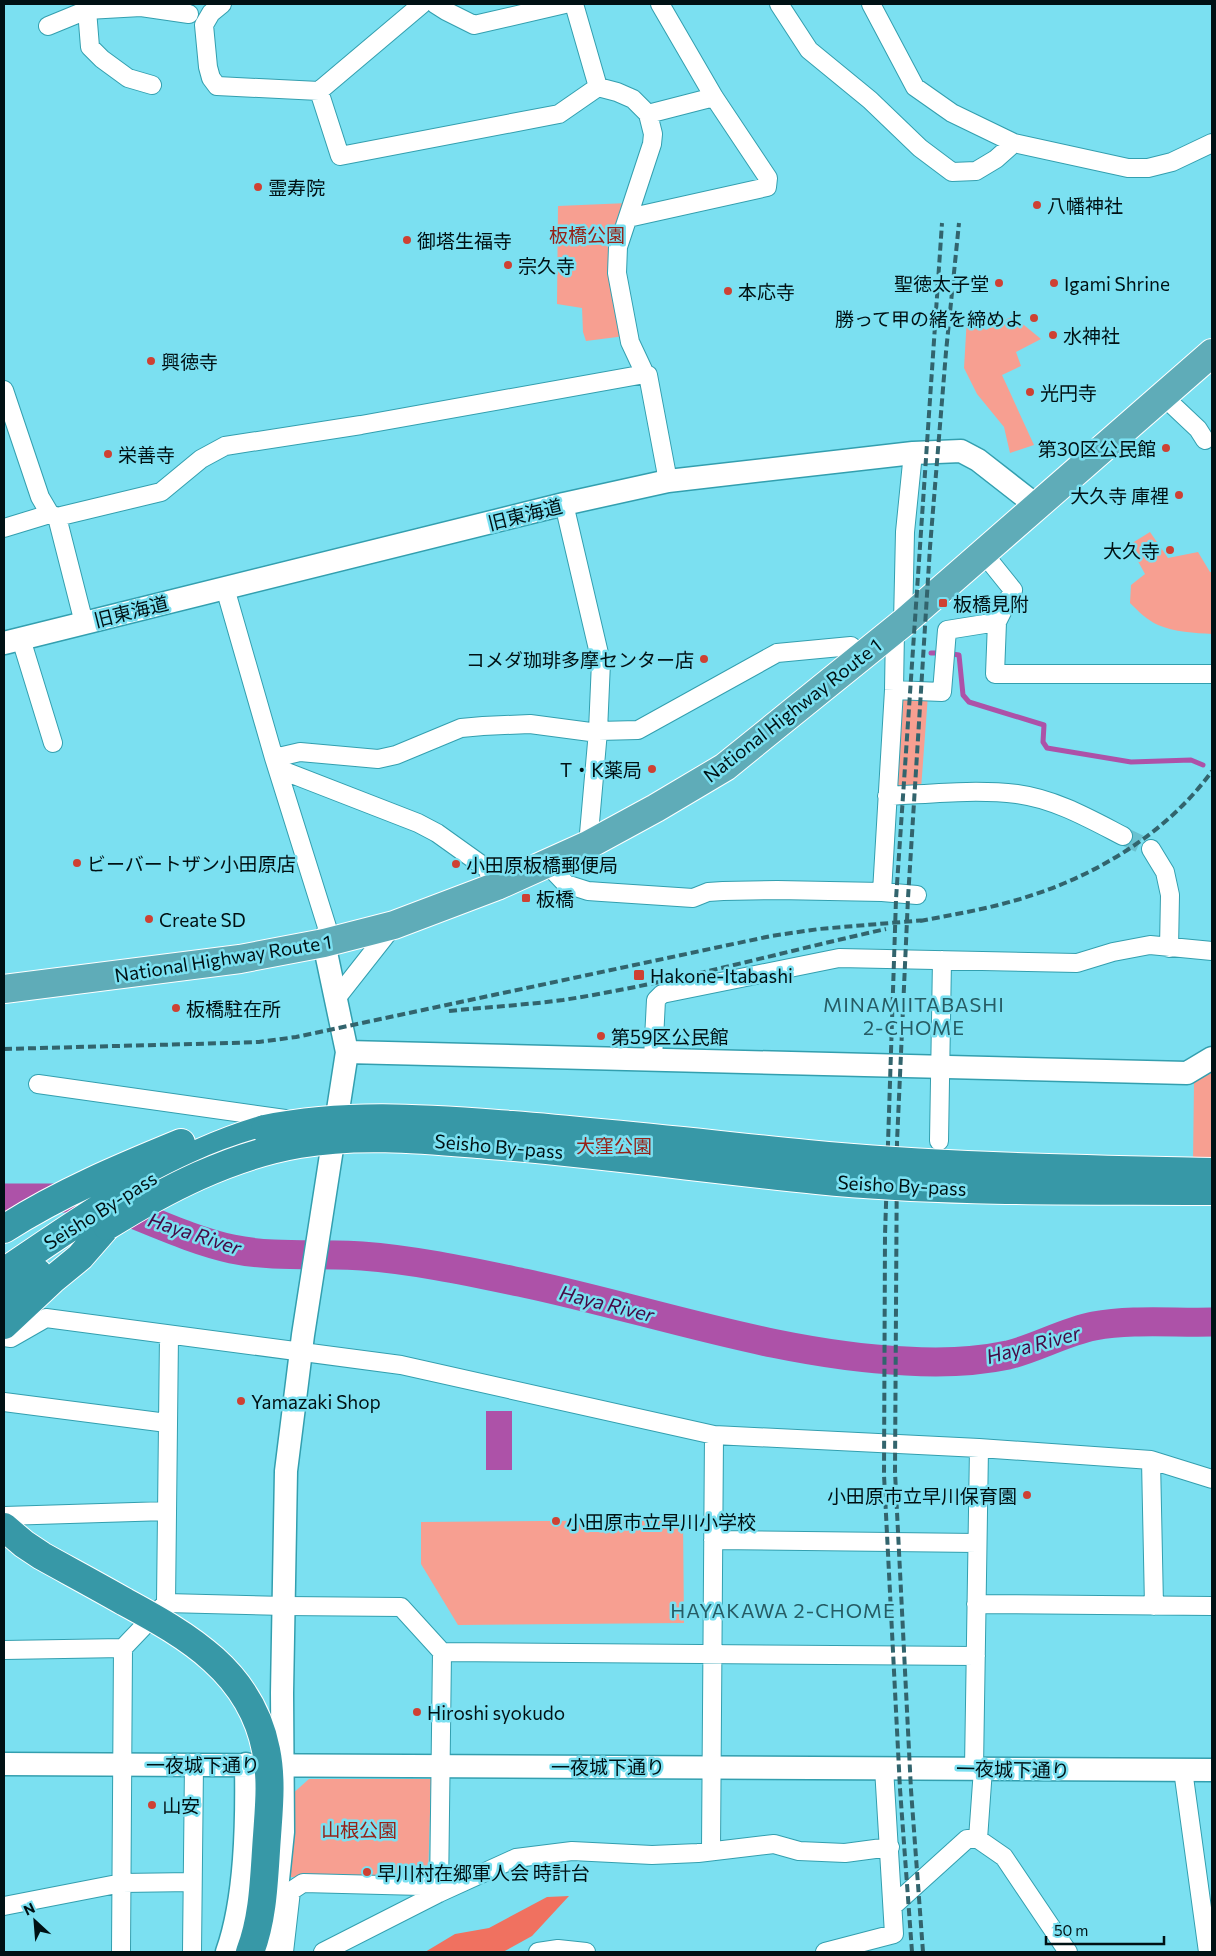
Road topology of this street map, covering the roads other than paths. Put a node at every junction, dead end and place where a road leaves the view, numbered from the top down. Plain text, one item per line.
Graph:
1 (222, 4) edge
2 (422, 4) edge
3 (435, 4) edge
4 (565, 4) edge
5 (574, 4) edge
6 (660, 4) edge
7 (779, 4) edge
8 (871, 4) edge
9 (188, 9) edge
10 (87, 10) junction
11 (204, 25) junction
12 (48, 26) dead end
13 (152, 85) dead end
14 (598, 87) junction
15 (319, 91) junction
16 (714, 97) junction
17 (648, 114) junction
18 (1014, 143) junction
19 (1212, 144) edge
20 (628, 218) junction
21 (1212, 353) edge
22 (645, 374) junction
23 (4, 390) edge
24 (1163, 396) junction
25 (1205, 440) dead end
26 (913, 453) junction
27 (668, 481) junction
28 (564, 504) junction
29 (1037, 506) junction
30 (54, 516) junction
31 (4, 528) edge
32 (984, 554) junction
33 (225, 588) junction
34 (84, 622) junction
35 (996, 622) junction
36 (899, 626) junction
37 (13, 641) edge
38 (862, 656) junction
39 (1212, 674) edge
40 (894, 690) junction
41 (598, 732) junction
42 (53, 743) dead end
43 (276, 764) junction
44 (887, 796) junction
45 (1123, 836) tunnel mouth
46 (588, 845) junction
47 (1151, 849) tunnel mouth
48 (547, 864) junction
49 (497, 886) junction
50 (882, 892) junction
51 (916, 895) dead end
52 (394, 925) junction
53 (324, 943) junction
54 (1169, 948) junction
55 (1212, 951) edge
56 (942, 960) junction
57 (4, 989) edge
58 (335, 1000) junction
59 (346, 1052) junction
60 (1212, 1058) edge
61 (653, 1059) junction
62 (941, 1067) junction
63 (38, 1084) dead end
64 (335, 1124) junction
65 (265, 1129) junction
66 (939, 1141) dead end
67 (1212, 1172) edge
68 (1212, 1191) edge
69 (107, 1226) junction
70 (4, 1229) edge
71 (4, 1272) edge
72 (4, 1296) edge
73 (4, 1325) edge
74 (169, 1335) junction
75 (4, 1337) edge
76 (302, 1343) junction
77 (4, 1402) edge
78 (167, 1423) junction
79 (714, 1435) junction
80 (979, 1448) junction
81 (1151, 1460) junction
82 (1212, 1479) edge
83 (167, 1511) junction
84 (4, 1516) edge
85 (4, 1527) edge
86 (713, 1540) junction
87 (977, 1542) junction
88 (4, 1543) edge
89 (166, 1603) junction
90 (976, 1604) junction
91 (285, 1606) junction
92 (1154, 1606) junction
93 (1212, 1606) edge
94 (123, 1648) junction
95 (4, 1650) edge
96 (442, 1652) junction
97 (712, 1654) junction
98 (976, 1656) junction
99 (4, 1764) edge
100 (123, 1764) junction
101 (194, 1764) junction
102 (246, 1764) junction
103 (282, 1765) junction
104 (442, 1766) junction
105 (712, 1767) junction
106 (884, 1768) junction
107 (979, 1769) junction
108 (1183, 1770) junction
109 (1212, 1770) edge
110 (978, 1839) junction
111 (890, 1847) junction
112 (711, 1850) junction
113 (192, 1882) junction
114 (122, 1883) junction
115 (439, 1893) junction
116 (894, 1905) junction
117 (4, 1906) edge
118 (121, 1952) edge
119 (192, 1952) edge
120 (227, 1952) edge
121 (241, 1952) edge
122 (250, 1952) edge
123 (265, 1952) edge
124 (284, 1952) edge
125 (323, 1952) edge
126 (538, 1952) edge
127 (586, 1952) edge
128 (825, 1952) edge
129 (1068, 1952) edge
130 (1208, 1952) edge

1 - 11 street
2 - 15 street
3 - 4 street
5 - 14 street
6 - 16 street
7 - 18 street
8 - 18 street
9 - 10 street
9 - 11 street
10 - 12 street
10 - 13 street
11 - 15 street
14 - 15 street
14 - 17 street
16 - 17 street
16 - 20 street
17 - 20 street
18 - 19 street
20 - 22 street
21 - 24 highway, National Highway Route 1
22 - 27 street
22 - 30 street
23 - 30 street
24 - 25 street
24 - 29 highway, National Highway Route 1
26 - 27 street, 旧東海道
26 - 29 street, 旧東海道
26 - 36 street
27 - 28 street, 旧東海道
28 - 33 street, 旧東海道
28 - 41 street
29 - 32 highway, National Highway Route 1
30 - 31 street
30 - 34 street
32 - 35 street
32 - 36 highway, National Highway Route 1
33 - 34 street, 旧東海道
33 - 43 street
34 - 37 street, 旧東海道
35 - 39 street
35 - 40 street
36 - 38 highway, National Highway Route 1
36 - 40 street
37 - 42 street
38 - 41 street
38 - 46 highway, National Highway Route 1
40 - 44 street
41 - 43 street
41 - 46 street
43 - 49 street
43 - 53 street
44 - 45 street
44 - 50 street
46 - 48 highway, National Highway Route 1
47 - 54 street
48 - 49 highway, National Highway Route 1
48 - 50 street
49 - 52 highway, National Highway Route 1
50 - 51 street
52 - 53 highway, National Highway Route 1
52 - 58 street
53 - 57 highway, National Highway Route 1
53 - 58 street
54 - 55 street
54 - 56 street
56 - 61 street
56 - 62 street
58 - 59 street
59 - 61 street
59 - 64 street
60 - 62 street
61 - 62 street
62 - 66 street
63 - 64 street
64 - 76 street
65 - 67 highway, Seisho By-pass, bridge
65 - 70 highway
65 - 71 highway, Seisho By-pass
68 - 69 highway, Seisho By-pass, bridge
69 - 72 highway, Seisho By-pass
69 - 73 highway
74 - 75 street
74 - 76 street
74 - 78 street
76 - 79 street
76 - 91 street
77 - 78 street
78 - 83 street
79 - 80 street
79 - 86 street
80 - 81 street
80 - 87 street
81 - 82 street
81 - 92 street
83 - 84 street
83 - 89 street
85 - 122 highway, bridge
86 - 87 street
86 - 97 street
87 - 90 street
88 - 121 highway
89 - 91 street
89 - 94 street
90 - 92 street
90 - 98 street
91 - 96 street
91 - 103 street
92 - 93 street
94 - 95 street
94 - 100 street
96 - 97 street
96 - 104 street
97 - 98 street
97 - 105 street
98 - 107 street
99 - 100 street, 一夜城下通り
100 - 101 street, 一夜城下通り
100 - 114 street
101 - 102 street, 一夜城下通り
101 - 113 street
102 - 103 street, 一夜城下通り
102 - 120 street
103 - 104 street, 一夜城下通り
103 - 123 street
104 - 105 street, 一夜城下通り
104 - 115 street
105 - 106 street, 一夜城下通り
105 - 112 street
106 - 107 street, 一夜城下通り
106 - 111 street
107 - 108 street, 一夜城下通り
107 - 110 street
108 - 109 street, 一夜城下通り
108 - 130 street
110 - 116 street
110 - 129 street
111 - 112 street
111 - 116 street
112 - 115 street
113 - 114 street
113 - 119 street
114 - 117 street
114 - 118 street
115 - 124 street
115 - 125 street
116 - 128 street
126 - 127 street

